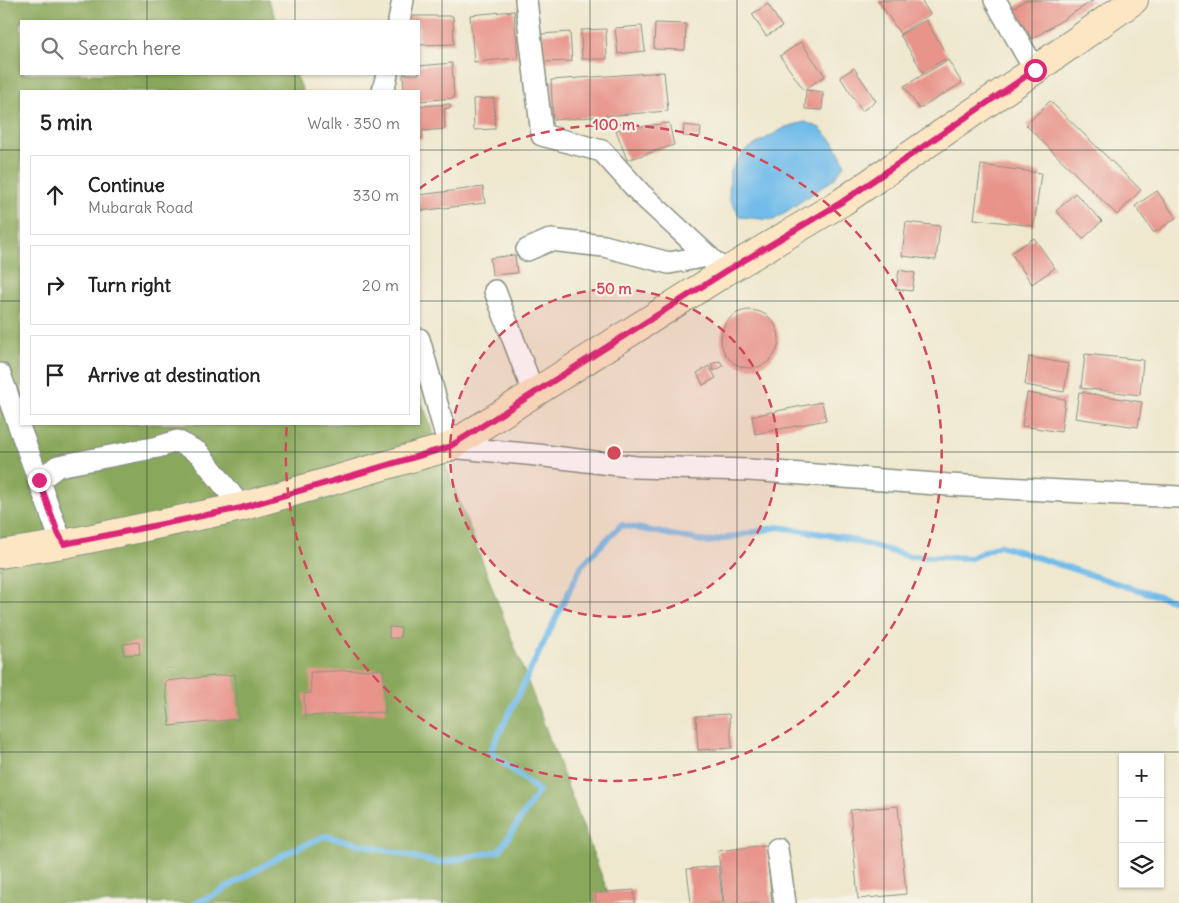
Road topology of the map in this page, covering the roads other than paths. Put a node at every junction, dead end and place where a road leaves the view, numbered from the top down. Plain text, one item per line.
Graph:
1 (404, 0) edge
2 (526, 0) edge
3 (995, 0) edge
4 (1134, 0) edge
5 (399, 20) edge
6 (1035, 70) junction
7 (387, 75) edge
8 (383, 90) edge
9 (527, 250) dead end
10 (717, 264) junction
11 (495, 291) dead end
12 (420, 343) edge
13 (2, 386) edge
14 (534, 394) junction
15 (449, 447) junction
16 (39, 480) junction
17 (1179, 497) edge
18 (241, 508) junction
19 (64, 544) junction
20 (0, 554) edge
21 (777, 849) dead end
22 (785, 903) edge

1 - 5 street
2 - 10 street
3 - 6 street
4 - 6 street
6 - 10 street
7 - 8 street
9 - 10 street
10 - 14 street
11 - 14 street
12 - 15 street
13 - 16 street
14 - 15 street
15 - 17 street
15 - 18 street
16 - 18 street
16 - 19 street
18 - 19 street
19 - 20 street
21 - 22 street

